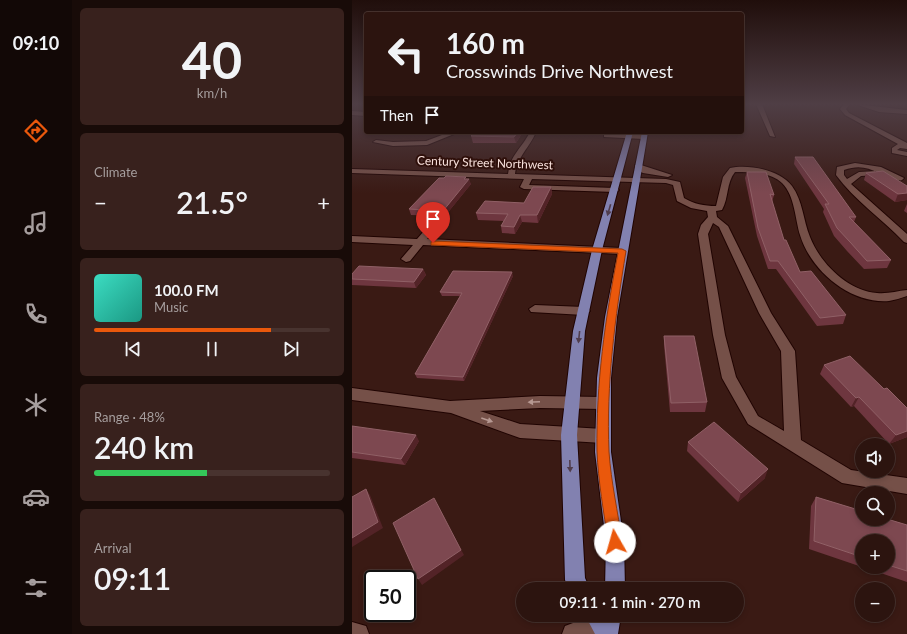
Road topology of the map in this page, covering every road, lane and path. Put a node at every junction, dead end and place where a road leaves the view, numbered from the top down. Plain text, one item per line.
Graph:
1 (451, 134) edge
2 (532, 134) edge
3 (629, 134) edge
4 (644, 134) edge
5 (883, 134) edge
6 (606, 136) dead end
7 (376, 142) dead end
8 (906, 146) edge
9 (907, 154) edge
10 (565, 169) dead end
11 (352, 171) edge
12 (637, 173) junction
13 (511, 176) junction
14 (529, 176) junction
15 (563, 177) junction
16 (904, 180) edge
17 (847, 184) junction
18 (616, 185) junction
19 (712, 214) junction
20 (434, 225) dead end
21 (352, 240) edge
22 (907, 240) edge
23 (420, 243) junction
24 (598, 250) junction
25 (622, 251) junction
26 (406, 260) dead end
27 (907, 293) edge
28 (535, 309) dead end
29 (584, 312) junction
30 (352, 394) edge
31 (573, 403) junction
32 (603, 403) junction
33 (450, 408) junction
34 (569, 435) junction
35 (603, 436) junction
36 (793, 443) junction
37 (907, 486) edge
38 (576, 582) edge
39 (616, 582) edge
40 (605, 624) edge
41 (352, 633) edge
42 (358, 634) edge
43 (573, 634) edge

1 - 7 street
2 - 13 street
3 - 4 street
3 - 6 street
3 - 18 main road
4 - 12 main road
5 - 8 street
8 - 9 street
10 - 15 street
11 - 13 street, Century Street Northwest
12 - 18 street
12 - 19 street
12 - 25 main road
13 - 14 street, Century Street Northwest
14 - 15 street, Century Street Northwest
14 - 18 street
15 - 18 street, Century Street Northwest
16 - 17 street
16 - 17 street
17 - 22 street
18 -> 24 main road
19 - 27 street
19 - 36 street
19 - 36 street
20 - 23 street
21 - 23 street
23 - 24 street
23 - 26 street
24 - 25 street
24 - 29 main road
25 - 32 main road
28 - 29 street
29 -> 31 main road
30 - 33 street
31 - 32 street
31 -> 33 street
31 - 34 main road
32 - 35 main road
33 -> 34 street
34 - 35 street
34 -> 38 main road
35 - 39 main road
36 - 37 street
40 - 43 street
41 - 42 street

